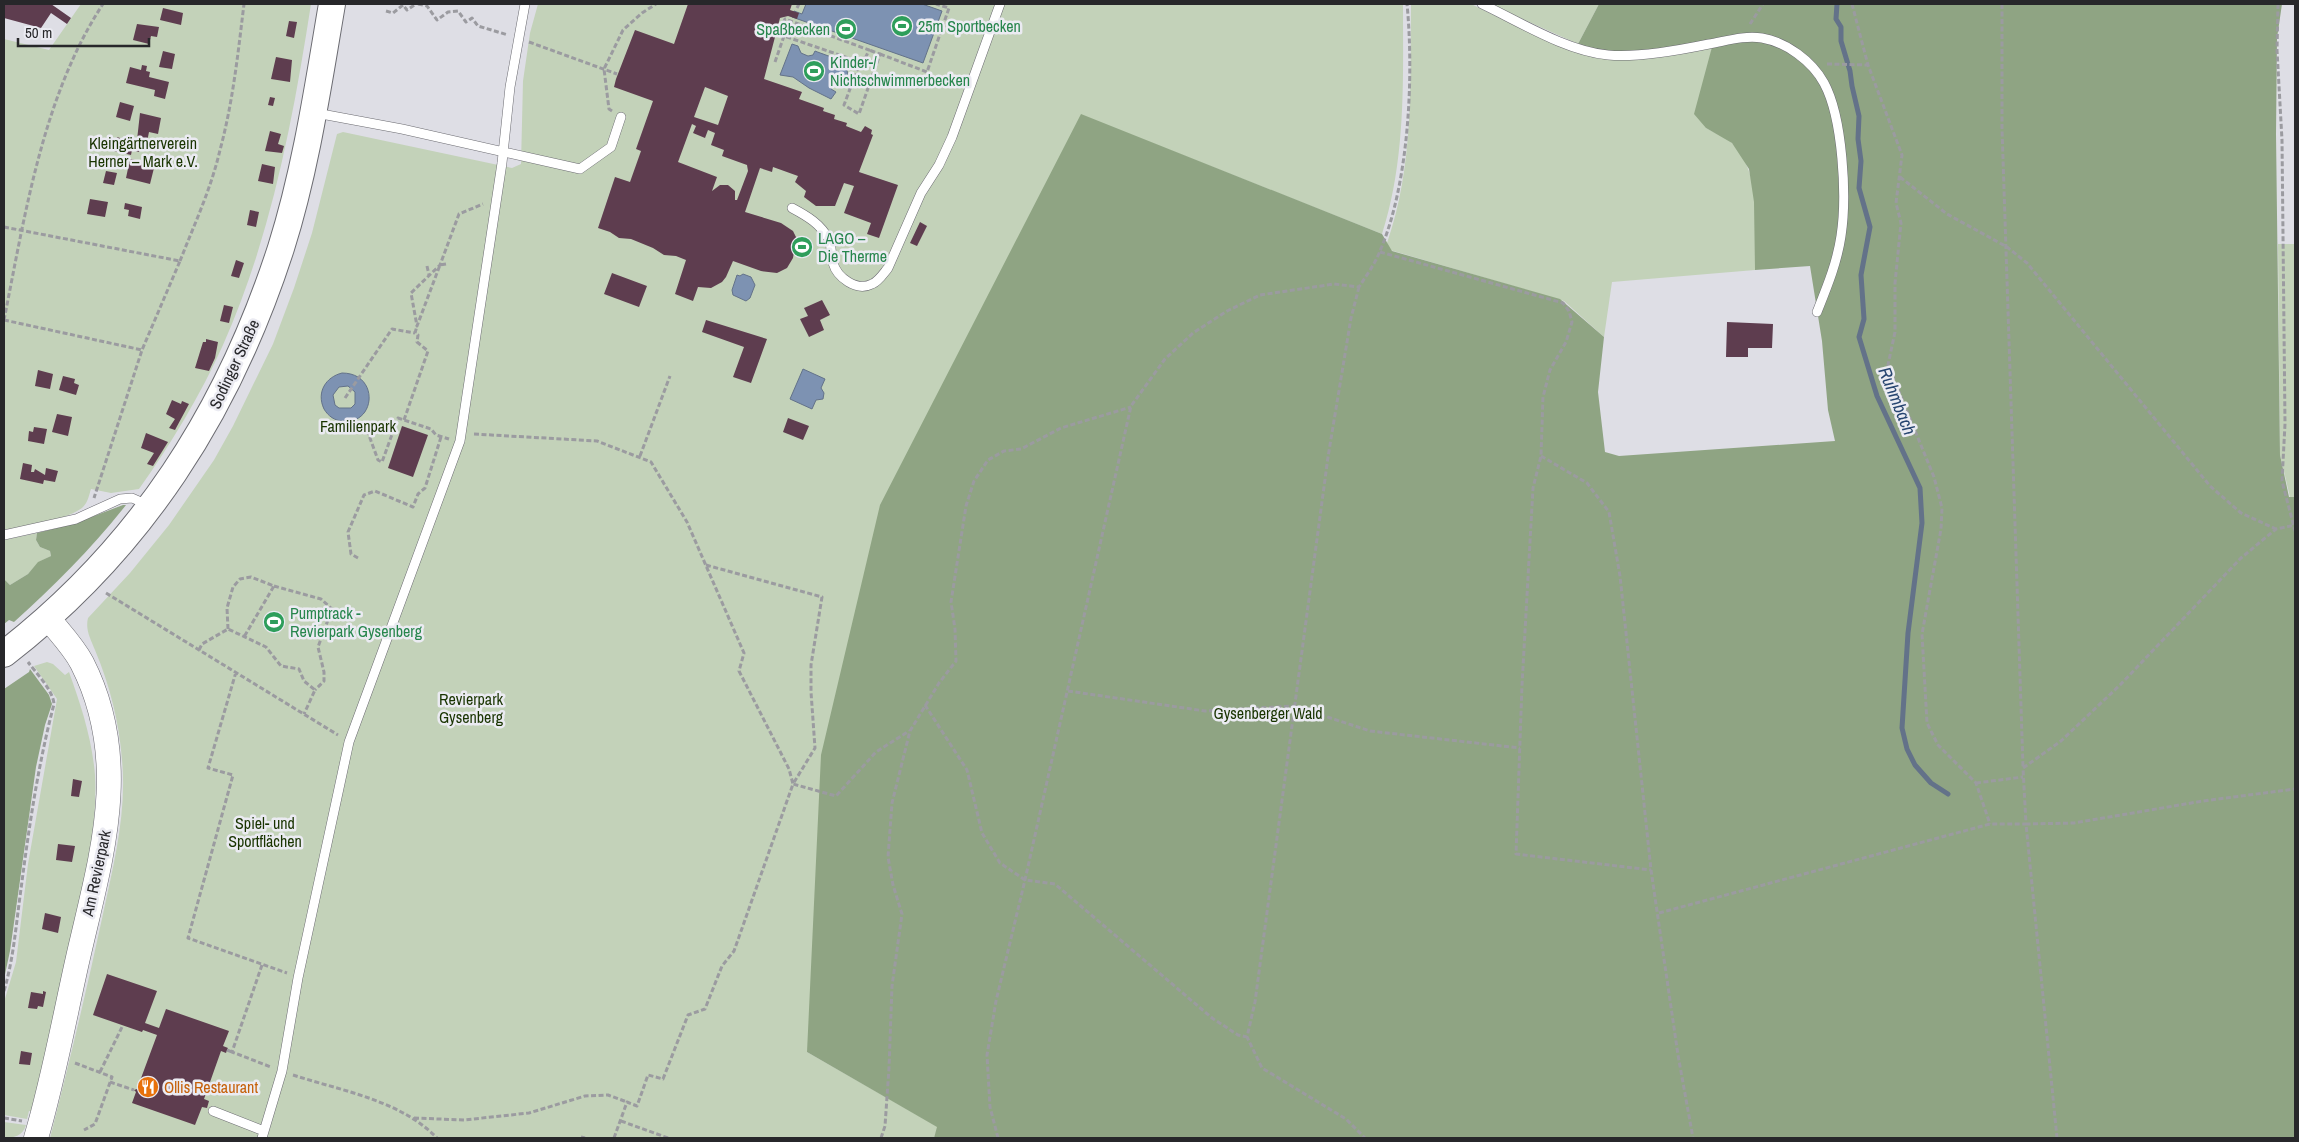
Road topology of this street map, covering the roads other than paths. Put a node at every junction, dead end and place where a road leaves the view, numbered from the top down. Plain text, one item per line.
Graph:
1 (332, 4) edge
2 (525, 4) edge
3 (1000, 4) edge
4 (1482, 4) edge
5 (314, 112) junction
6 (621, 117) road end
7 (503, 151) junction
8 (792, 208) dead end
9 (1817, 312) dead end
10 (151, 506) junction
11 (4, 536) edge
12 (48, 618) junction
13 (16, 658) edge
14 (213, 1110) dead end
15 (263, 1135) edge
16 (36, 1138) edge

1 - 5 main road, Sodinger Straße
2 - 7 lane
3 - 8 lane
4 - 9 lane
5 - 7 lane
5 - 10 main road, Sodinger Straße
6 - 7 lane
7 - 15 lane
10 - 11 lane
10 - 12 main road, Sodinger Straße
12 - 13 main road, Sodinger Straße
12 - 16 street, Am Revierpark
14 - 15 lane

